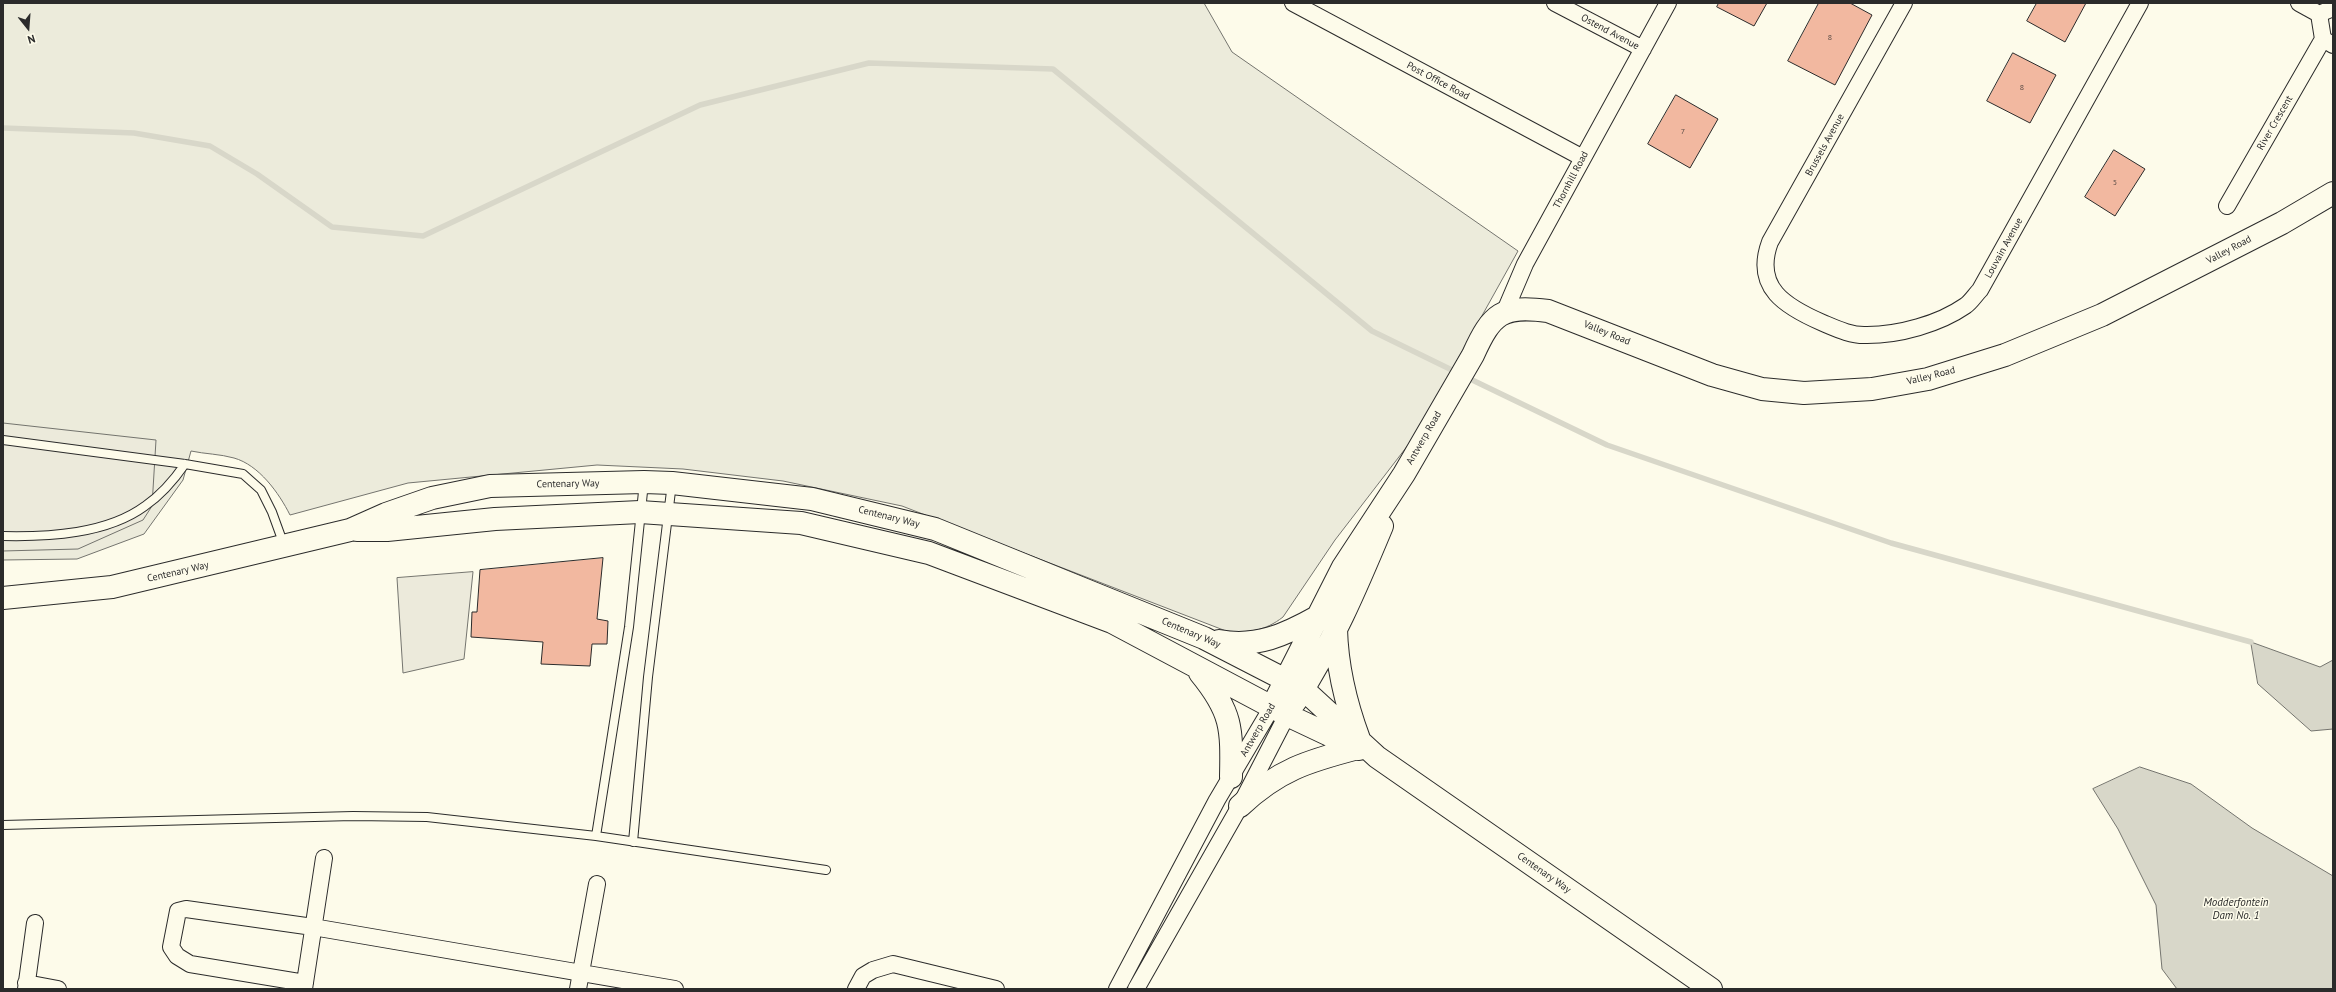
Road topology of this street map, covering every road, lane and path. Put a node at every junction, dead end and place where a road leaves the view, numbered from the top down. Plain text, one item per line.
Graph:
1 (1293, 3) edge
2 (1555, 3) edge
3 (1668, 3) edge
4 (1904, 3) edge
5 (2140, 3) edge
6 (2299, 3) edge
7 (2326, 11) edge
8 (2328, 42) edge
9 (1643, 49) junction
10 (1583, 158) junction
11 (2333, 193) edge
12 (2227, 206) dead end
13 (1774, 291) joint
14 (1505, 312) junction
15 (3, 440) edge
16 (185, 464) junction
17 (1404, 474) junction
18 (644, 482) junction
19 (672, 483) junction
20 (640, 512) junction
21 (669, 512) junction
22 (350, 530) junction
23 (3, 536) edge
24 (284, 546) junction
25 (3, 598) edge
26 (1317, 617) junction
27 (1336, 629) junction
28 (1204, 638) junction
29 (1196, 667) junction
30 (1294, 685) junction
31 (1279, 711) junction
32 (1365, 748) junction
33 (1231, 777) junction
34 (1240, 806) junction
35 (3, 825) edge
36 (596, 836) junction
37 (633, 842) junction
38 (324, 858) dead end
39 (826, 870) dead end
40 (597, 884) dead end
41 (35, 923) dead end
42 (314, 926) junction
43 (581, 972) junction
44 (26, 986) edge
45 (305, 986) edge
46 (58, 989) edge
47 (578, 989) edge
48 (674, 989) edge
49 (856, 989) edge
50 (996, 989) edge
51 (1117, 989) edge
52 (1136, 989) edge
53 (1710, 989) edge

1 - 10 street, Post Office Road
2 - 9 street, Ostend Avenue
3 - 9 street, Thornhill Road
4 - 13 street, Brussels Avenue
5 - 13 street, Louvain Avenue
6 - 7 street
7 - 8 street, River Crescent
8 - 12 street, River Crescent
9 - 10 street, Thornhill Road
10 - 14 street, Thornhill Road
11 - 14 main road, Valley Road
14 - 17 main road, Antwerp Road
15 - 16 lane
16 - 23 lane
16 - 24 lane
17 - 26 main road, Antwerp Road
17 - 27 main road, Antwerp Road
18 - 19 main road, Centenary Way
18 - 20 lane
18 - 22 main road, Centenary Way
19 - 21 lane
19 - 28 main road, Centenary Way
20 - 21 main road, Centenary Way
20 - 22 main road, Centenary Way
20 - 36 lane
21 - 29 main road, Centenary Way
21 - 37 lane
22 - 24 main road, Centenary Way
24 - 25 main road, Centenary Way
26 - 28 main road
26 - 30 main road, Antwerp Road
27 - 30 main road, Antwerp Road
27 - 32 main road
28 - 30 main road, Centenary Way
29 - 31 main road, Centenary Way
29 - 33 main road
30 - 31 main road, Antwerp Road
30 - 32 main road, Centenary Way
31 - 32 main road, Centenary Way
31 - 33 street, Antwerp Road
31 - 34 street, Antwerp Road
32 - 34 main road
32 - 53 main road, Centenary Way
33 - 51 street, Antwerp Road
34 - 52 street, Antwerp Road
35 - 36 lane
36 - 37 lane
37 - 39 lane
38 - 42 street
40 - 43 street
41 - 44 street
42 - 43 street
42 - 45 street
42 - 45 street
43 - 47 street
43 - 48 street
44 - 46 street
49 - 50 street

